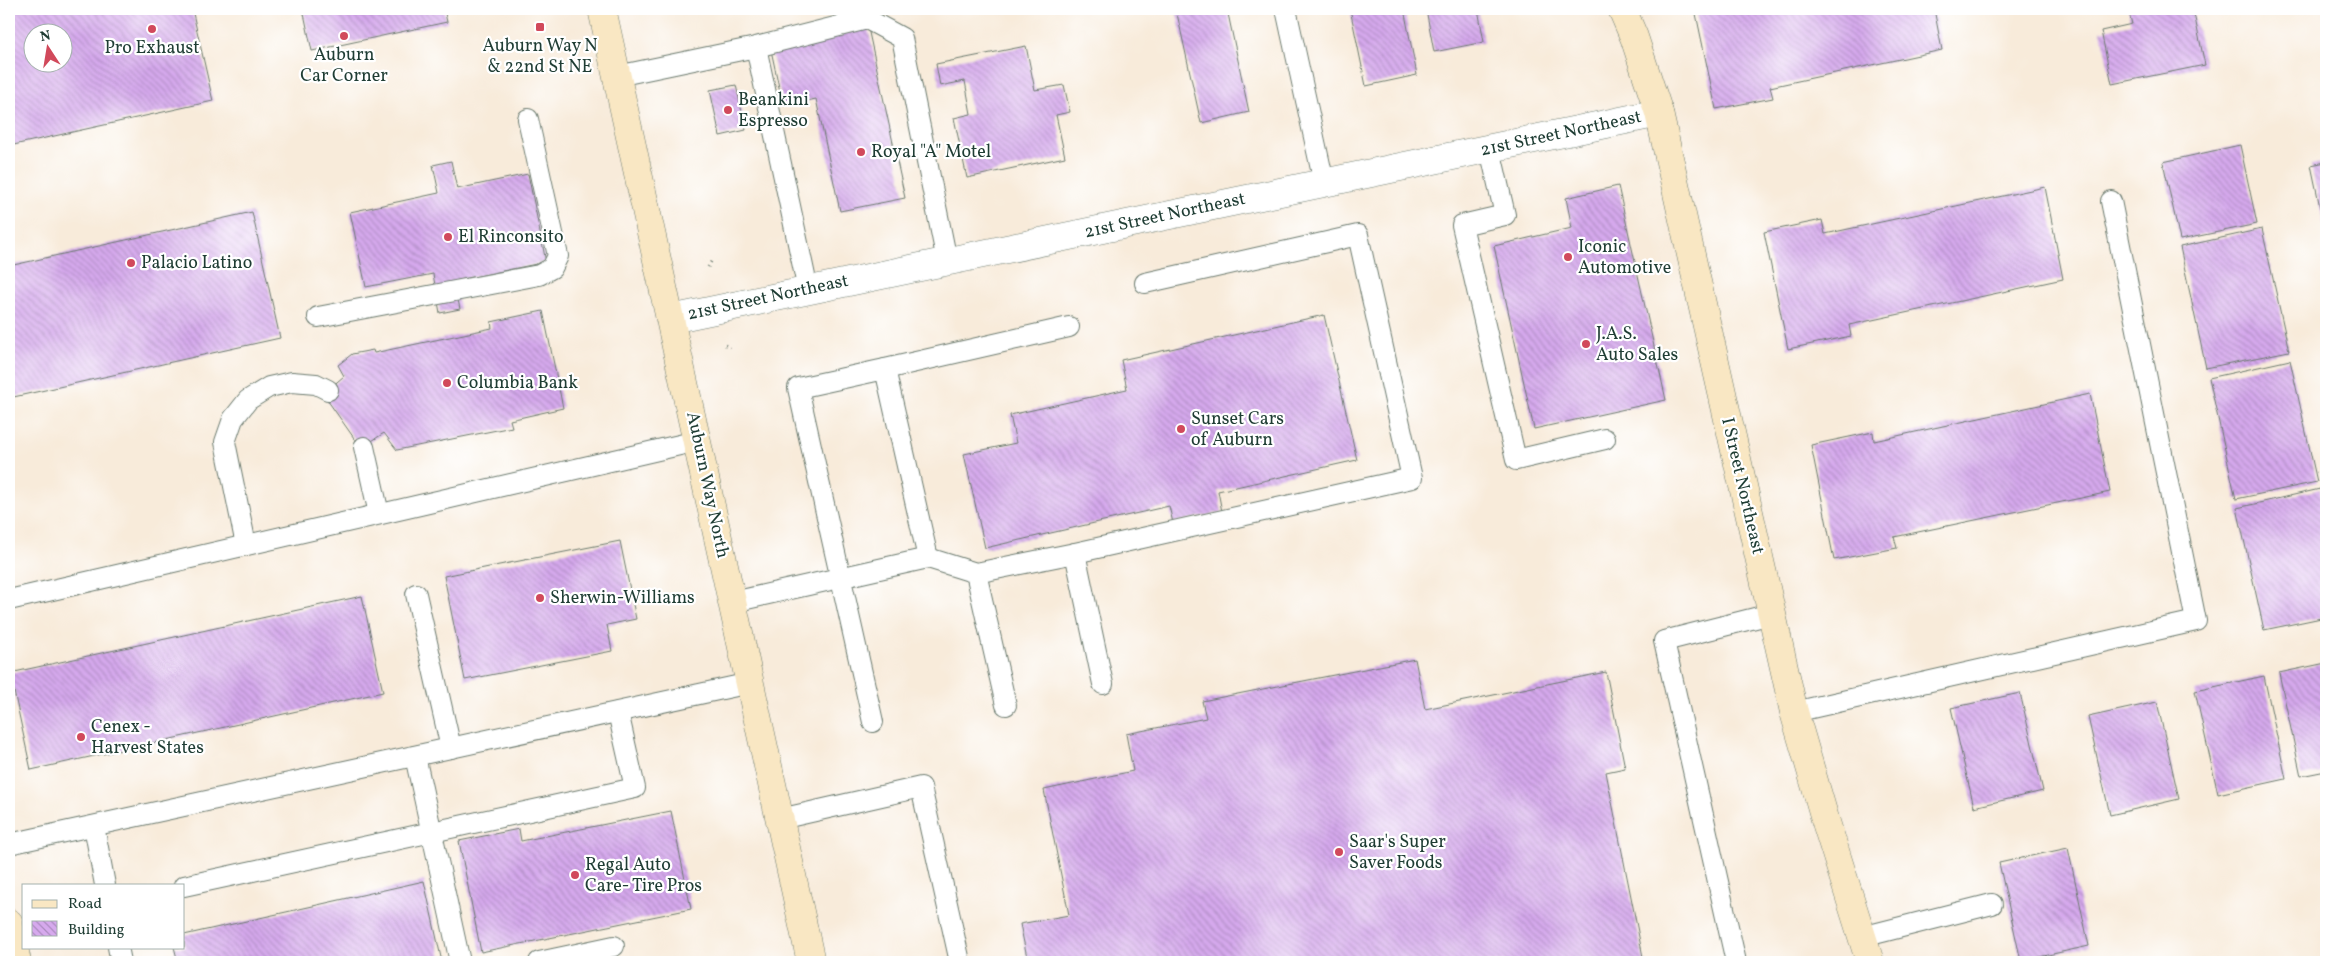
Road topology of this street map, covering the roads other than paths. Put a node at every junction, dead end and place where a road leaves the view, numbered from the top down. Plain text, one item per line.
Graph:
1 (602, 9) edge
2 (1286, 9) edge
3 (1622, 9) edge
4 (756, 47) junction
5 (617, 76) junction
6 (1659, 114) junction
7 (528, 119) dead end
8 (1490, 149) junction
9 (1324, 183) junction
10 (2111, 201) dead end
11 (947, 261) junction
12 (1145, 282) dead end
13 (808, 290) junction
14 (318, 317) dead end
15 (671, 319) junction
16 (1069, 327) dead end
17 (885, 369) junction
18 (328, 390) dead end
19 (1605, 439) dead end
20 (697, 441) junction
21 (364, 447) dead end
22 (379, 514) junction
23 (246, 545) junction
24 (1075, 553) junction
25 (928, 558) junction
26 (976, 573) junction
27 (840, 578) junction
28 (416, 594) dead end
29 (9, 600) edge
30 (733, 602) junction
31 (1771, 614) junction
32 (750, 683) junction
33 (1103, 684) dead end
34 (1006, 705) dead end
35 (618, 712) junction
36 (1794, 712) junction
37 (873, 722) dead end
38 (451, 748) junction
39 (415, 756) junction
40 (780, 819) junction
41 (94, 826) junction
42 (432, 832) junction
43 (9, 844) edge
44 (105, 884) edge
45 (185, 886) edge
46 (1992, 904) dead end
47 (9, 923) edge
48 (614, 946) dead end
49 (118, 948) edge
50 (1866, 950) edge
51 (17, 962) edge
52 (121, 962) edge
53 (460, 962) edge
54 (538, 962) edge
55 (811, 962) edge
56 (960, 962) edge
57 (1736, 962) edge

1 - 5 street, Auburn Way North
2 - 9 lane
3 - 6 street, I Street Northeast
4 - 5 lane
4 - 11 lane
4 - 13 lane
5 - 15 street, Auburn Way North
6 - 8 street, 21st Street Northeast
6 - 31 street, I Street Northeast
7 - 14 lane
8 - 9 street, 21st Street Northeast
8 - 19 lane
9 - 11 street, 21st Street Northeast
10 - 36 lane
11 - 13 street, 21st Street Northeast
12 - 24 lane
13 - 15 street, 21st Street Northeast
15 - 20 street, Auburn Way North
16 - 17 lane
17 - 25 lane
17 - 27 lane
18 - 23 lane
20 - 22 lane
20 - 30 street, Auburn Way North
21 - 22 lane
22 - 23 lane
23 - 29 lane
24 - 26 lane
24 - 33 lane
25 - 26 lane
25 - 27 lane
26 - 34 lane
27 - 30 lane
27 - 37 lane
28 - 38 lane
30 - 32 street, Auburn Way North
31 - 36 street, I Street Northeast
31 - 57 lane
32 - 35 lane
32 - 40 street, Auburn Way North
35 - 38 lane
35 - 42 lane
36 - 50 street, I Street Northeast
38 - 39 lane
39 - 41 lane
39 - 42 lane
40 - 55 street, Auburn Way North
40 - 56 lane
41 - 43 lane
41 - 44 lane
42 - 45 lane
42 - 53 lane
46 - 50 lane
47 - 51 street
48 - 54 lane
49 - 52 lane

